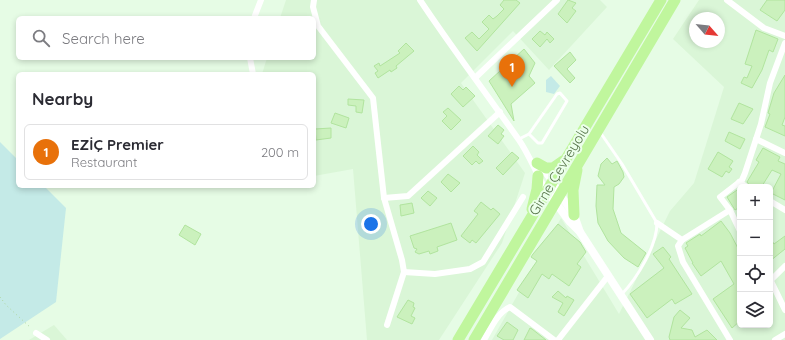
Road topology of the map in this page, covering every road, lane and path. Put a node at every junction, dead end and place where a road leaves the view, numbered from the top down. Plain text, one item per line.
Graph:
1 (261, 0) edge
2 (314, 0) edge
3 (420, 0) edge
4 (557, 0) edge
5 (660, 0) edge
6 (675, 0) edge
7 (727, 0) edge
8 (255, 16) edge
9 (315, 16) edge
10 (316, 18) edge
11 (785, 36) edge
12 (785, 43) edge
13 (250, 60) edge
14 (252, 72) edge
15 (474, 78) junction
16 (500, 112) junction
17 (598, 129) junction
18 (529, 134) junction
19 (756, 139) junction
20 (518, 140) junction
21 (785, 153) edge
22 (570, 154) junction
23 (533, 160) junction
24 (580, 160) junction
25 (538, 176) junction
26 (739, 182) junction
27 (742, 184) edge
28 (550, 186) junction
29 (523, 197) dead end
30 (558, 197) junction
31 (384, 198) junction
32 (773, 203) edge
33 (730, 210) junction
34 (785, 210) edge
35 (574, 215) junction
36 (529, 221) junction
37 (657, 223) junction
38 (737, 225) edge
39 (580, 232) junction
40 (682, 240) junction
41 (785, 266) edge
42 (404, 272) junction
43 (608, 276) junction
44 (773, 277) edge
45 (773, 286) edge
46 (621, 295) junction
47 (0, 297) edge
48 (785, 310) edge
49 (387, 325) dead end
50 (36, 333) joint
51 (785, 334) edge
52 (47, 340) edge
53 (458, 340) edge
54 (474, 340) edge
55 (484, 340) edge
56 (554, 340) edge
57 (558, 340) edge
58 (650, 340) edge
59 (730, 340) edge
60 (775, 340) edge

1 - 8 street
2 - 9 street
3 - 15 street
4 - 15 street
5 - 22 highway, Girne Çevreyolu
6 - 17 highway, Girne Çevreyolu
7 - 11 street
10 - 31 street
12 - 19 street
13 - 14 street
15 - 16 street
16 - 20 street
16 - 31 street
17 - 24 highway, Girne Çevreyolu
17 - 37 lane
18 - 18 lane
18 - 20 lane
19 - 21 street
19 - 26 street
20 - 23 street
22 - 23 highway
22 - 28 highway, Girne Çevreyolu
23 - 25 street
23 - 28 street
24 - 30 highway, Girne Çevreyolu
24 - 35 highway
25 - 28 street
25 - 36 highway
26 - 27 street
26 - 33 street
28 - 30 street
28 - 36 highway, Girne Çevreyolu
29 - 42 street
30 - 35 street
30 - 39 street
30 - 54 highway, Girne Çevreyolu
31 - 42 street
32 - 34 street
33 - 38 street
33 - 40 street
35 - 39 street
36 - 53 highway, Girne Çevreyolu
37 - 40 street
37 - 46 lane
39 - 43 street
40 - 59 street
41 - 44 street
42 - 49 street
43 - 46 street
43 - 57 street
45 - 48 street
46 - 58 street
47 - 50 path
50 - 52 street
51 - 60 street
55 - 56 street

